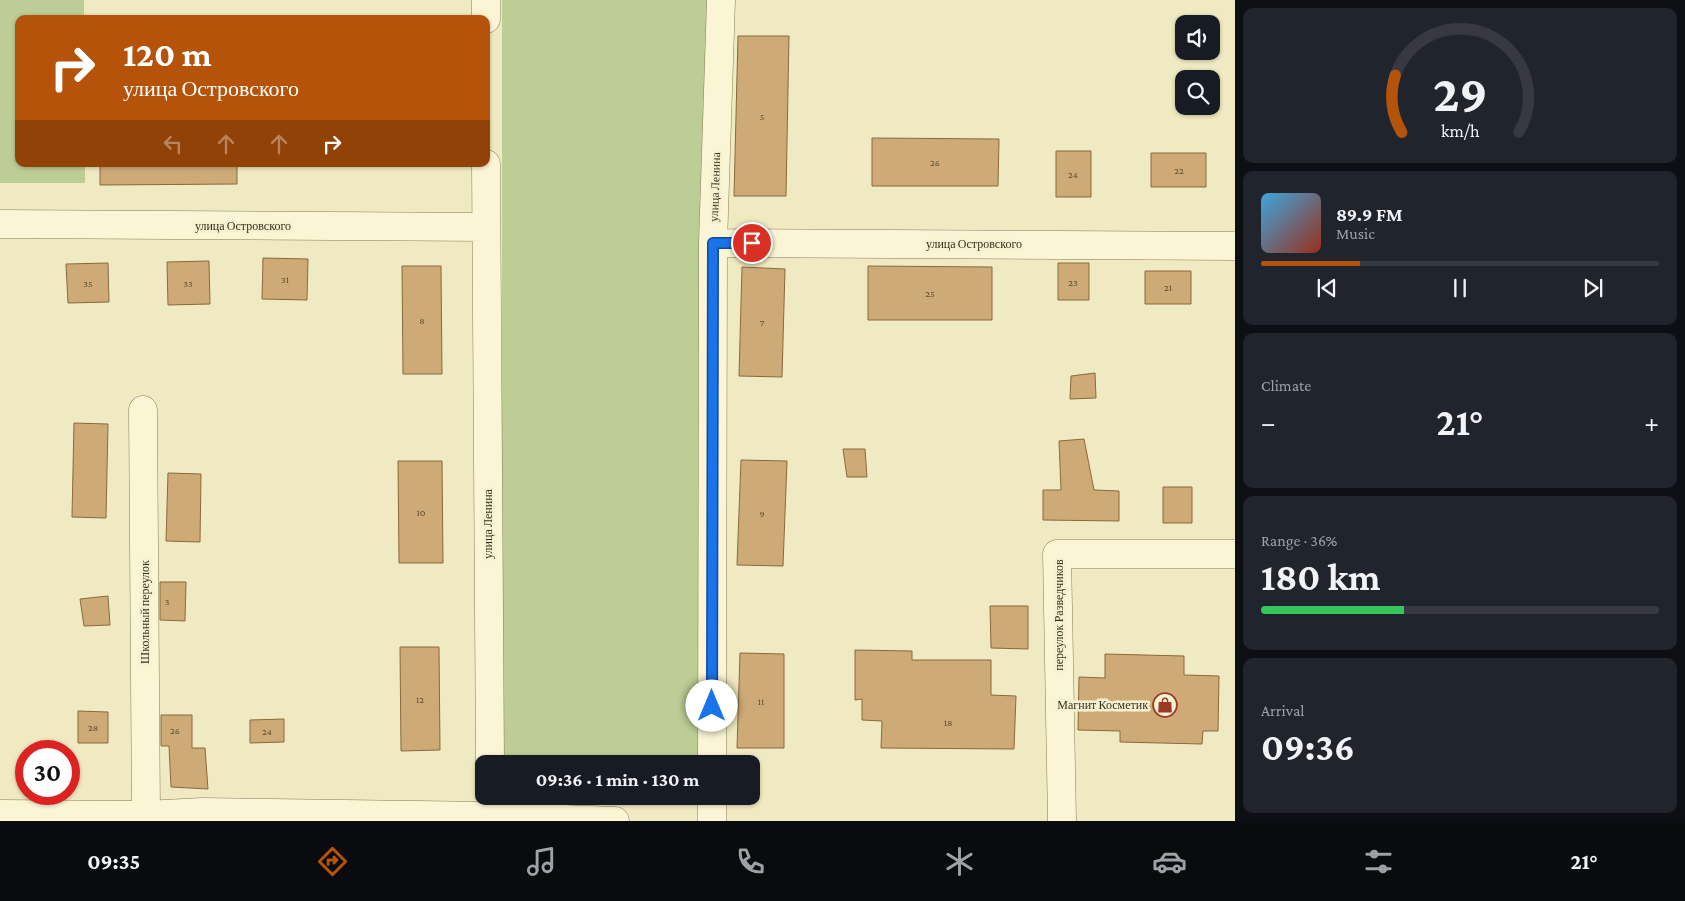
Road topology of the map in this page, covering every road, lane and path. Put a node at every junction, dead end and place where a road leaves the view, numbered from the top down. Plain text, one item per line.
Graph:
1 (486, 0) edge
2 (721, 0) edge
3 (486, 15) edge
4 (486, 167) edge
5 (0, 224) edge
6 (486, 227) junction
7 (713, 243) junction
8 (1235, 246) edge
9 (143, 410) dead end
10 (1235, 554) edge
11 (490, 755) edge
12 (712, 755) edge
13 (712, 805) edge
14 (490, 806) edge
15 (0, 814) edge
16 (146, 815) junction
17 (615, 821) edge
18 (712, 821) edge
19 (1062, 821) edge

1 - 3 street
2 - 7 street, улица Ленина
4 - 6 street, улица Ленина
5 - 6 street, улица Островского
6 - 11 street, улица Ленина
7 - 8 street, улица Островского
7 - 12 street, улица Ленина
9 - 16 street, Школьный переулок
10 - 19 street, переулок Разведчиков
13 - 18 street
14 - 16 street
14 - 17 street
15 - 16 street

